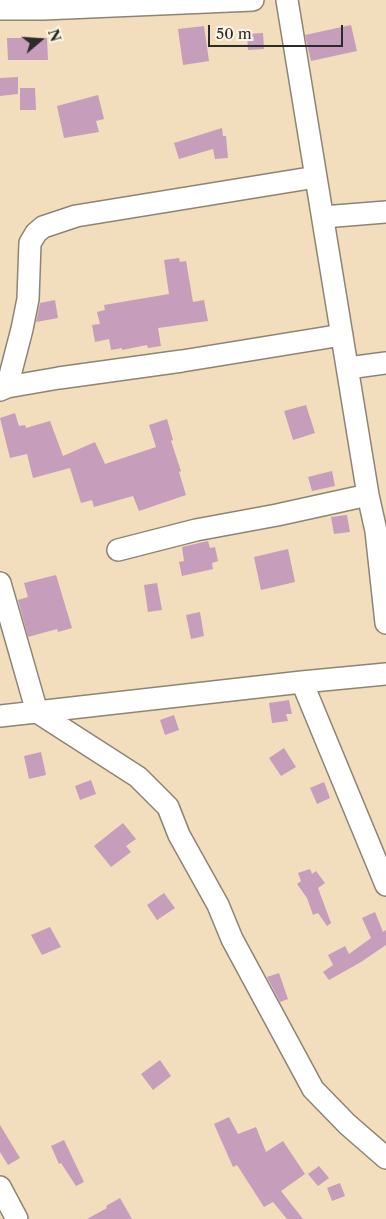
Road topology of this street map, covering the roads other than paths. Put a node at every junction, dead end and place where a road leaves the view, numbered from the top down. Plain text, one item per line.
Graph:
1 (253, 0) edge
2 (287, 0) edge
3 (43, 5) edge
4 (0, 10) edge
5 (316, 177) junction
6 (386, 212) edge
7 (323, 217) junction
8 (342, 335) junction
9 (386, 363) edge
10 (348, 368) junction
11 (4, 388) edge
12 (368, 495) junction
13 (381, 531) edge
14 (118, 550) dead end
15 (0, 584) edge
16 (386, 623) edge
17 (386, 674) edge
18 (302, 682) junction
19 (37, 712) junction
20 (0, 716) edge
21 (386, 885) edge
22 (386, 1158) edge
23 (0, 1187) edge
24 (17, 1219) edge

1 - 3 street
2 - 5 street
3 - 4 street
5 - 7 street
5 - 11 street
6 - 7 street
7 - 8 street
8 - 10 street
8 - 11 street
9 - 10 street
10 - 12 street
12 - 13 street
12 - 14 street
13 - 16 street
15 - 19 street
17 - 18 street
18 - 19 street
18 - 21 street
19 - 20 street
19 - 22 street
23 - 24 street

